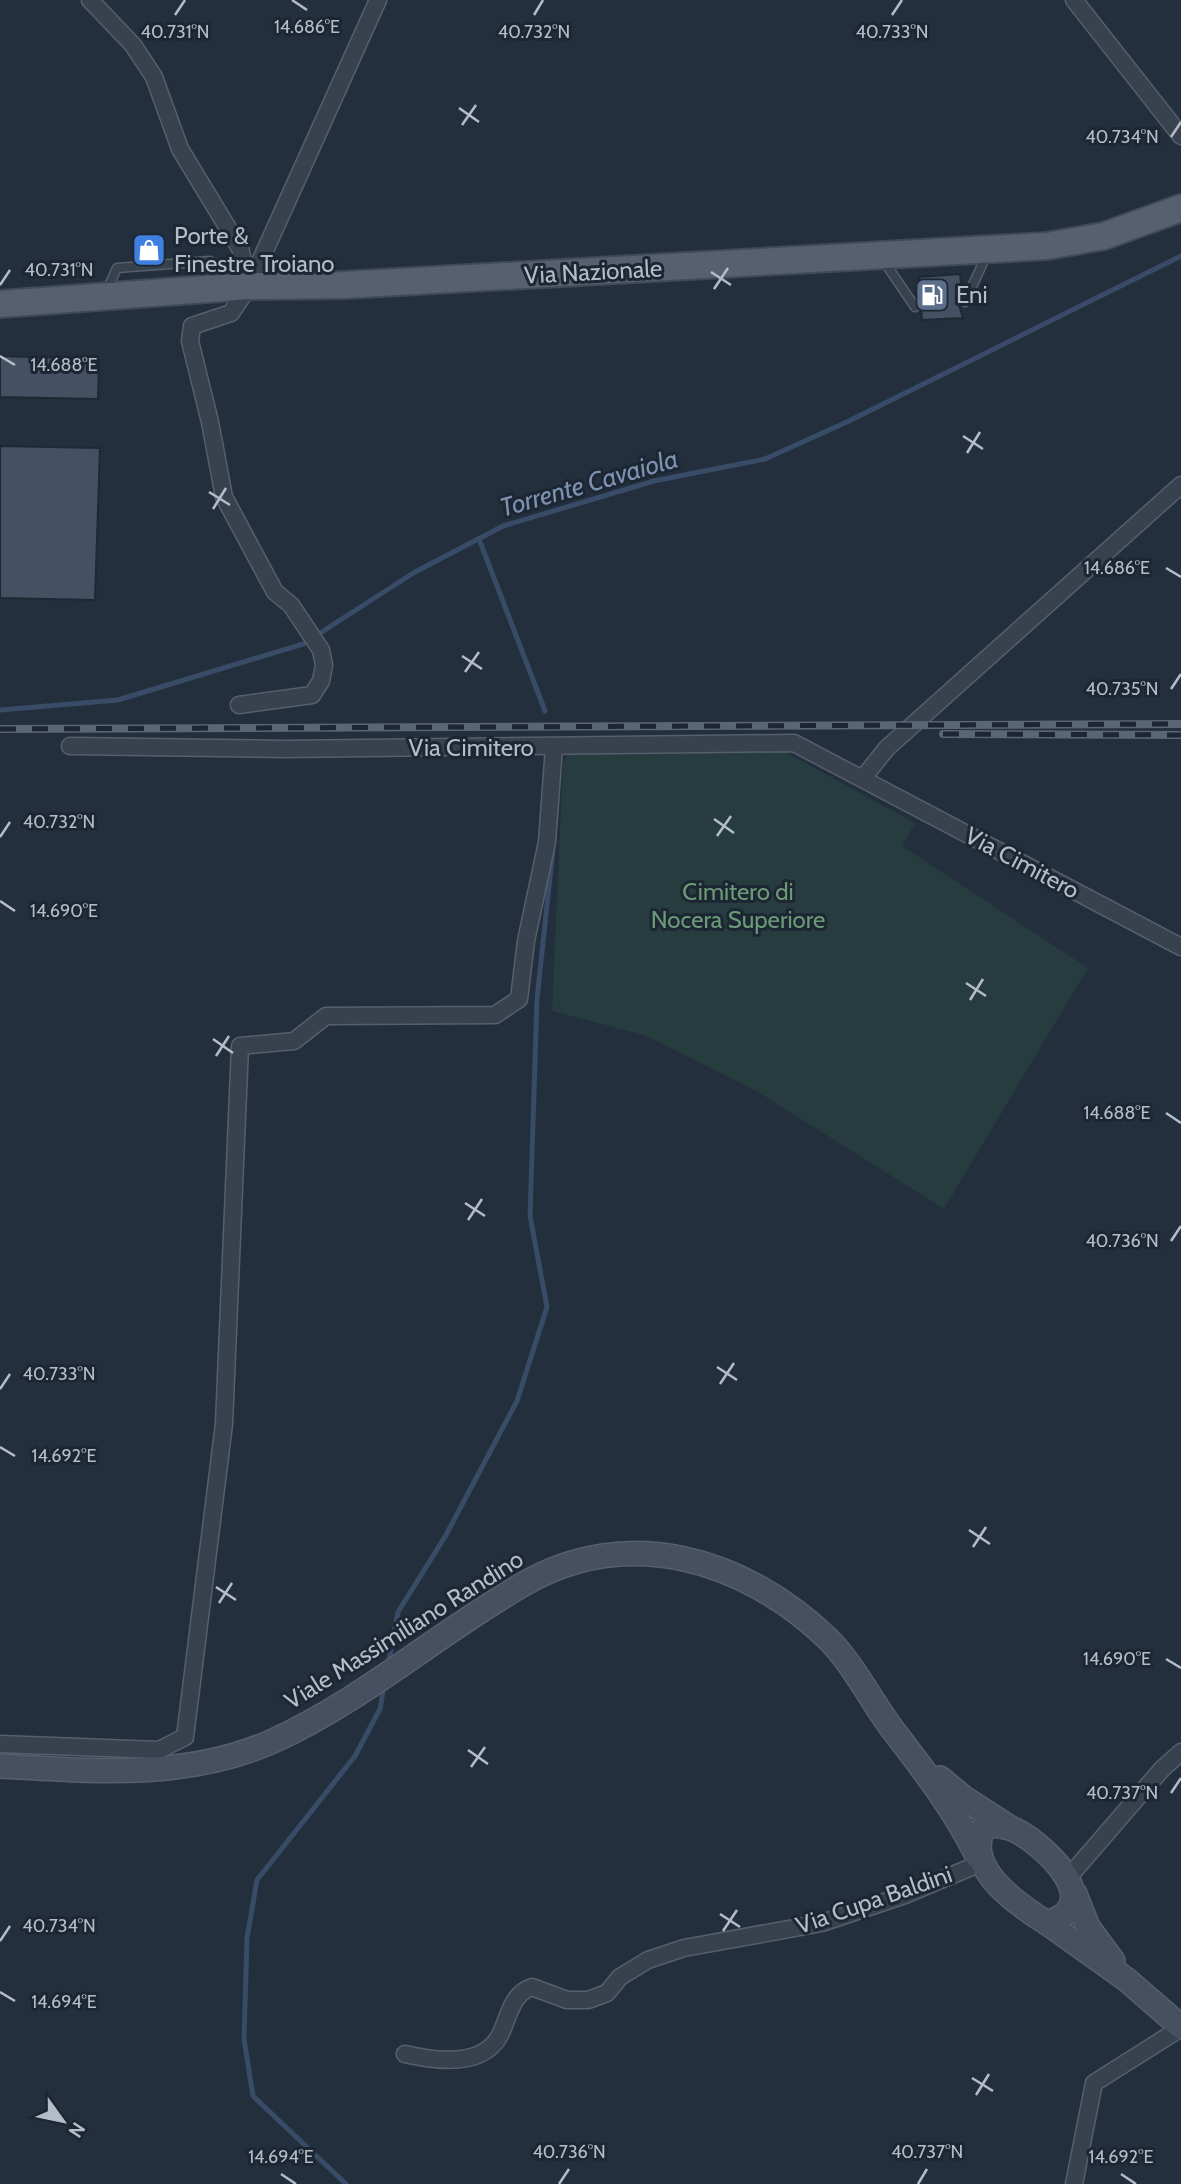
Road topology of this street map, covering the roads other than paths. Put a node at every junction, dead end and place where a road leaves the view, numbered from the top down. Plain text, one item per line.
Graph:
1 (90, 0) edge
2 (378, 0) edge
3 (1074, 0) edge
4 (1181, 135) edge
5 (1181, 208) edge
6 (1132, 227) junction
7 (1181, 230) edge
8 (990, 248) junction
9 (879, 255) junction
10 (250, 286) junction
11 (965, 302) dead end
12 (0, 304) edge
13 (915, 307) dead end
14 (1181, 485) edge
15 (239, 705) dead end
16 (70, 746) dead end
17 (554, 747) junction
18 (863, 778) junction
19 (1181, 947) edge
20 (0, 1744) edge
21 (1181, 1752) edge
22 (922, 1763) junction
23 (0, 1766) edge
24 (1014, 1829) junction
25 (980, 1860) junction
26 (1071, 1886) junction
27 (1047, 1923) junction
28 (1127, 1980) junction
29 (1181, 2028) edge
30 (405, 2054) dead end
31 (1074, 2184) edge

1 - 10 street
2 - 10 street
3 - 4 street
5 - 6 main road, Via Nazionale
6 - 7 main road
6 - 8 main road, Via Nazionale
8 - 9 main road, Via Nazionale
8 - 11 lane
9 - 10 main road, Via Nazionale
9 - 13 lane
10 - 12 main road, Via Nazionale
10 - 15 street
14 - 18 street
16 - 17 street, Via Cimitero
17 - 18 street, Via Cimitero
17 - 20 street
18 - 19 street, Via Cimitero
21 - 26 street
22 - 23 street, Viale Massimiliano Randino
22 - 24 street
22 - 25 street
24 - 25 street
24 - 26 street
25 - 27 street
25 - 30 street, Via Cupa Baldini
26 - 27 street
26 - 28 street
27 - 28 street
28 - 29 street
29 - 31 street

